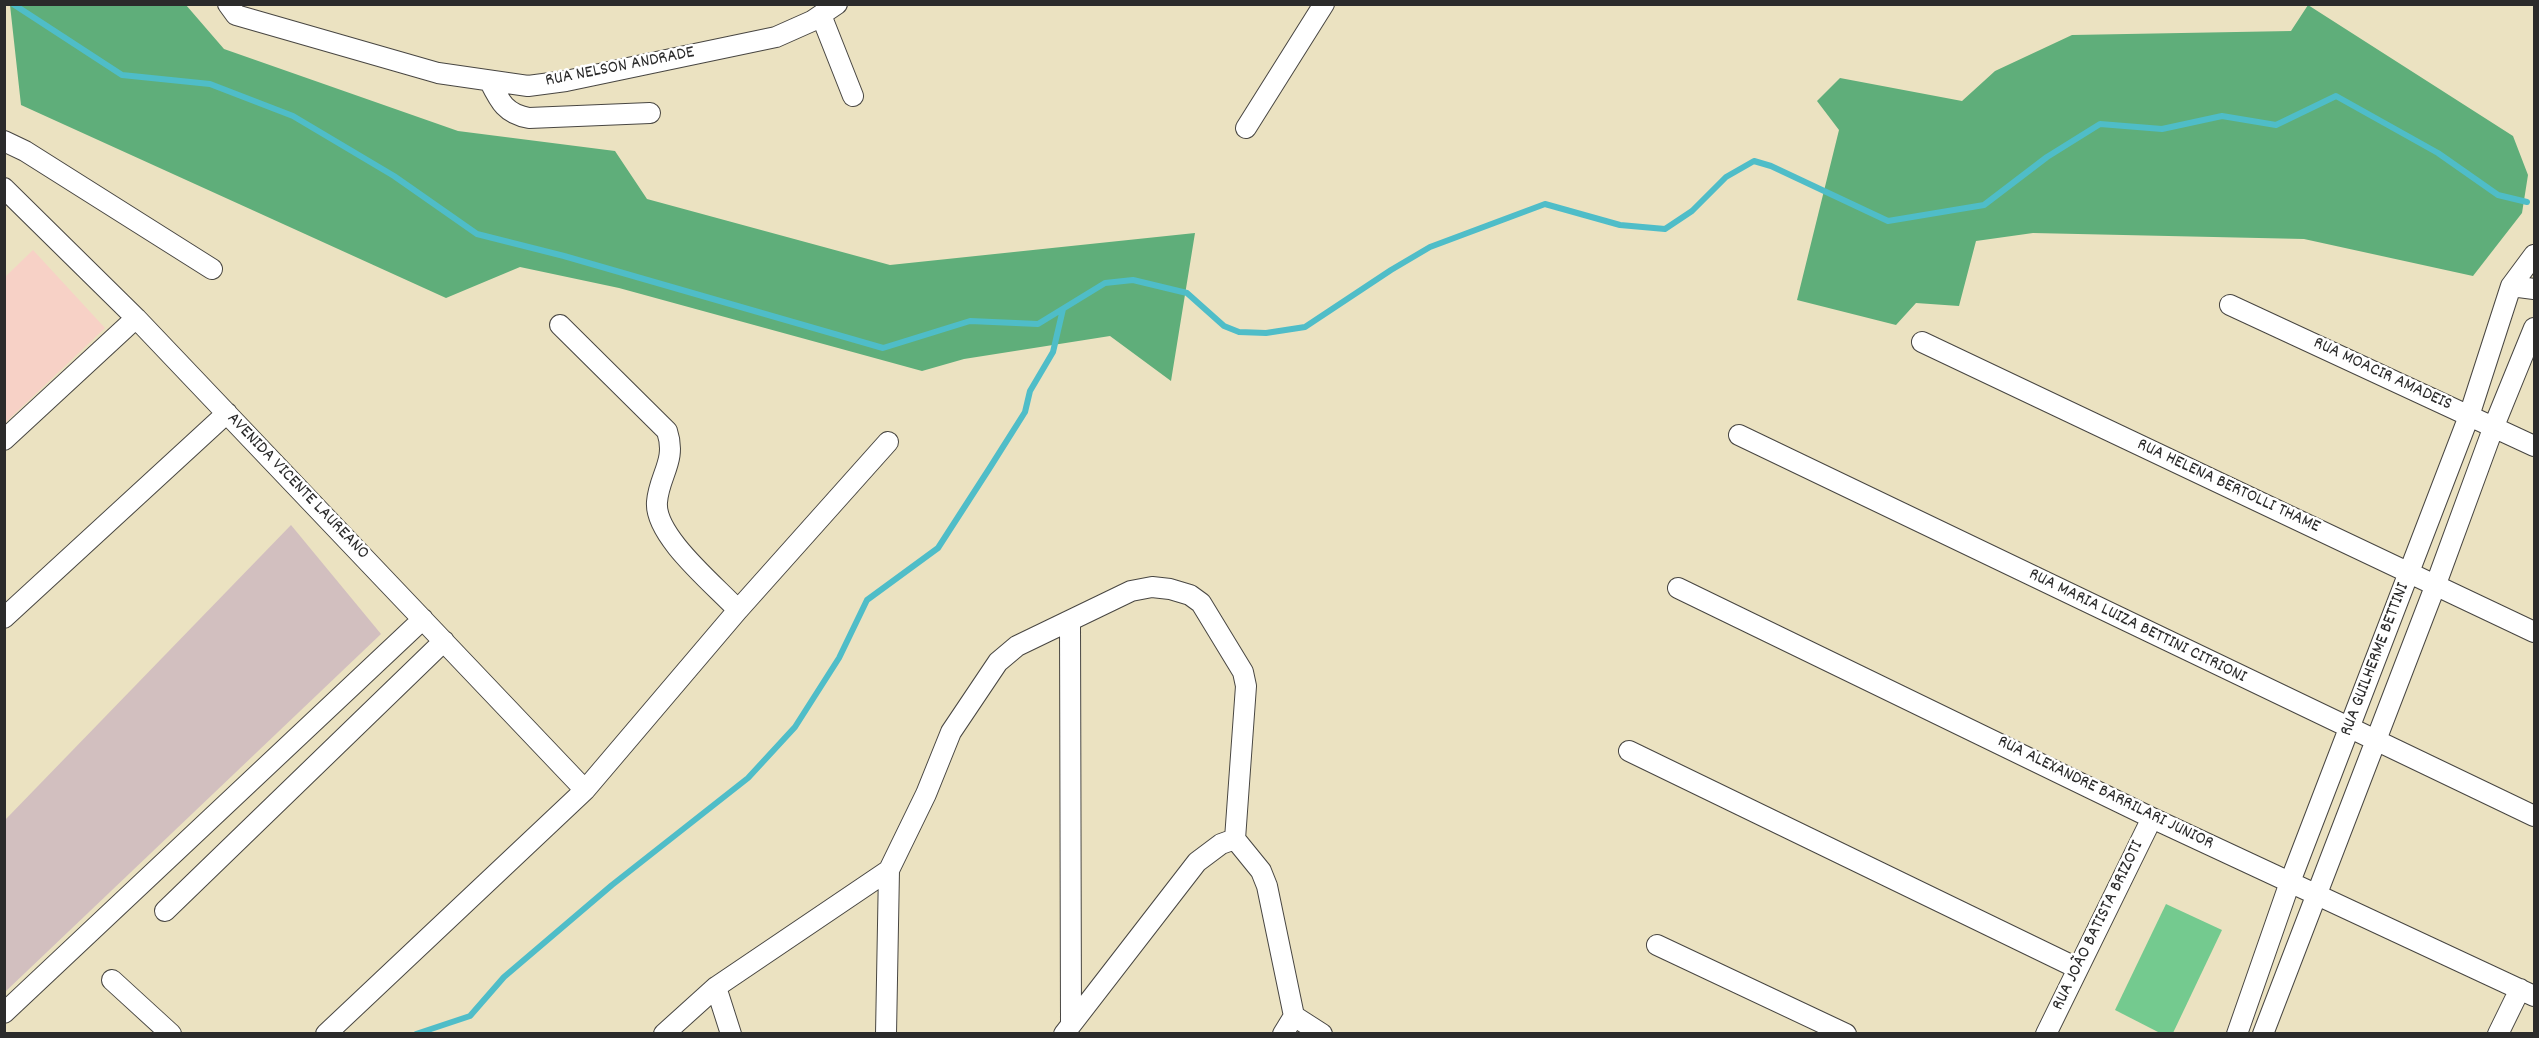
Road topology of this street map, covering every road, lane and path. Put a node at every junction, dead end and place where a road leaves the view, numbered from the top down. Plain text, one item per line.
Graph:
1 (228, 4) edge
2 (1324, 4) edge
3 (829, 10) edge
4 (490, 82) junction
5 (853, 96) dead end
6 (650, 112) dead end
7 (1246, 128) dead end
8 (4, 141) edge
9 (4, 188) edge
10 (2535, 255) edge
11 (212, 269) dead end
12 (2511, 286) junction
13 (2535, 289) edge
14 (2230, 304) dead end
15 (136, 318) junction
16 (560, 325) dead end
17 (2535, 328) edge
18 (1922, 342) dead end
19 (227, 413) junction
20 (2469, 416) junction
21 (2494, 426) junction
22 (1739, 435) dead end
23 (4, 440) edge
24 (888, 442) dead end
25 (2535, 446) edge
26 (2410, 573) junction
27 (2436, 584) junction
28 (1678, 588) dead end
29 (738, 610) junction
30 (4, 618) edge
31 (423, 619) junction
32 (1071, 622) junction
33 (2535, 632) edge
34 (444, 641) junction
35 (2349, 729) junction
36 (2376, 738) junction
37 (1629, 751) dead end
38 (585, 790) junction
39 (2535, 816) edge
40 (2152, 818) junction
41 (1235, 839) junction
42 (889, 870) junction
43 (2290, 882) junction
44 (2317, 893) junction
45 (165, 911) dead end
46 (1657, 945) dead end
47 (2077, 968) junction
48 (112, 980) dead end
49 (716, 987) junction
50 (2527, 993) edge
51 (4, 1013) edge
52 (1294, 1016) junction
53 (1068, 1028) edge
54 (171, 1034) edge
55 (326, 1034) edge
56 (664, 1034) edge
57 (731, 1034) edge
58 (886, 1034) edge
59 (1283, 1034) edge
60 (1322, 1034) edge
61 (1846, 1034) edge
62 (2046, 1034) edge
63 (2237, 1034) edge
64 (2263, 1034) edge
65 (2498, 1034) edge

1 - 4 street, RUA NELSON ANDRADE
2 - 7 street
3 - 4 street, RUA NELSON ANDRADE
3 - 5 street
4 - 6 street
8 - 11 street
9 - 15 street, AVENIDA VICENTE LAUREANO
10 - 12 street, RUA GUILHERME BETTINI
12 - 13 street
12 - 20 street, RUA GUILHERME BETTINI
14 - 20 street, RUA MOACIR AMADEIS
15 - 19 street, AVENIDA VICENTE LAUREANO
15 - 23 street
16 - 29 street
17 - 21 street, RUA GUILHERME BETTINI
18 - 26 street, RUA HELENA BERTOLLI THAME
19 - 30 street
19 - 31 street, AVENIDA VICENTE LAUREANO
20 - 21 street, RUA MOACIR AMADEIS
20 - 26 street, RUA GUILHERME BETTINI
21 - 25 street, RUA MOACIR AMADEIS
21 - 27 street, RUA GUILHERME BETTINI
22 - 35 street, RUA MARIA LUIZA BETTINI CITRIONI
24 - 29 street
26 - 27 street, RUA HELENA BERTOLLI THAME
26 - 35 street, RUA GUILHERME BETTINI
27 - 33 street, RUA HELENA BERTOLLI THAME
27 - 36 street, RUA GUILHERME BETTINI
28 - 40 street, RUA ALEXANDRE BARRILARI JUNIOR
29 - 38 street
31 - 34 street, AVENIDA VICENTE LAUREANO
31 - 51 street
32 - 41 street
32 - 42 street
32 - 53 street
34 - 38 street, AVENIDA VICENTE LAUREANO
34 - 45 street
35 - 36 street, RUA MARIA LUIZA BETTINI CITRIONI
35 - 43 street, RUA GUILHERME BETTINI
36 - 39 street, RUA MARIA LUIZA BETTINI CITRIONI
36 - 44 street, RUA GUILHERME BETTINI
37 - 47 street
38 - 55 street
40 - 43 street, RUA ALEXANDRE BARRILARI JUNIOR
40 - 47 street, RUA JOÃO BATISTA BRIZOTI
41 - 52 street
41 - 53 street
42 - 49 street
42 - 58 street
43 - 44 street, RUA ALEXANDRE BARRILARI JUNIOR
43 - 63 street, RUA GUILHERME BETTINI
44 - 50 street, RUA ALEXANDRE BARRILARI JUNIOR
44 - 64 street, RUA GUILHERME BETTINI
46 - 61 street
47 - 62 street, RUA JOÃO BATISTA BRIZOTI
48 - 54 street
49 - 56 street
49 - 57 street
50 - 65 street
52 - 59 street
52 - 60 street

